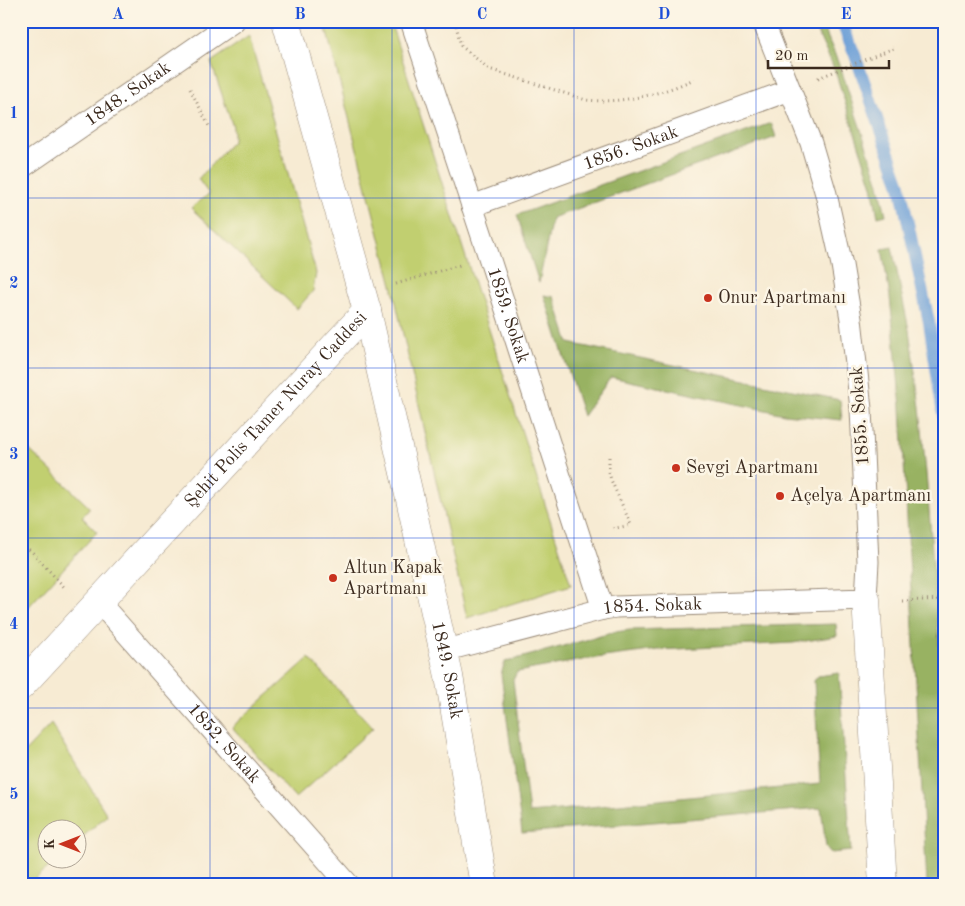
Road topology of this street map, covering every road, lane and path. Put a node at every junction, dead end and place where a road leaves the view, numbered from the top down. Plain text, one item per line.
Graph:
1 (234, 21) edge
2 (286, 21) edge
3 (411, 21) edge
4 (455, 21) edge
5 (763, 21) edge
6 (894, 48) dead end
7 (176, 61) junction
8 (818, 78) dead end
9 (694, 79) dead end
10 (790, 90) junction
11 (209, 126) dead end
12 (21, 168) edge
13 (472, 206) junction
14 (489, 257) junction
15 (364, 303) junction
16 (609, 457) dead end
17 (603, 531) dead end
18 (21, 543) edge
19 (67, 590) dead end
20 (866, 599) junction
21 (944, 599) edge
22 (912, 600) dead end
23 (98, 601) junction
24 (603, 609) junction
25 (443, 652) junction
26 (21, 686) edge
27 (349, 885) edge
28 (484, 885) edge
29 (884, 885) edge

1 - 7 lane, 1848. Sokak
2 - 15 street, Şehit Polis Tamer Nuray Caddesi
3 - 13 lane, 1859. Sokak
4 - 9 path
5 - 10 lane, 1855. Sokak
6 - 8 path
7 - 11 path
7 - 12 lane, 1848. Sokak
10 - 13 lane, 1856. Sokak
10 - 20 lane, 1855. Sokak
13 - 14 lane, 1859. Sokak
14 - 15 path
14 - 24 lane, 1859. Sokak
15 - 23 street, Şehit Polis Tamer Nuray Caddesi
15 - 25 street, 1849. Sokak
16 - 17 path
18 - 19 path
20 - 24 lane, 1854. Sokak
20 - 29 street, 1855. Sokak
21 - 22 path
23 - 26 street, Şehit Polis Tamer Nuray Caddesi
23 - 27 lane, 1852. Sokak
24 - 25 lane, 1854. Sokak
25 - 28 street, 1849. Sokak

